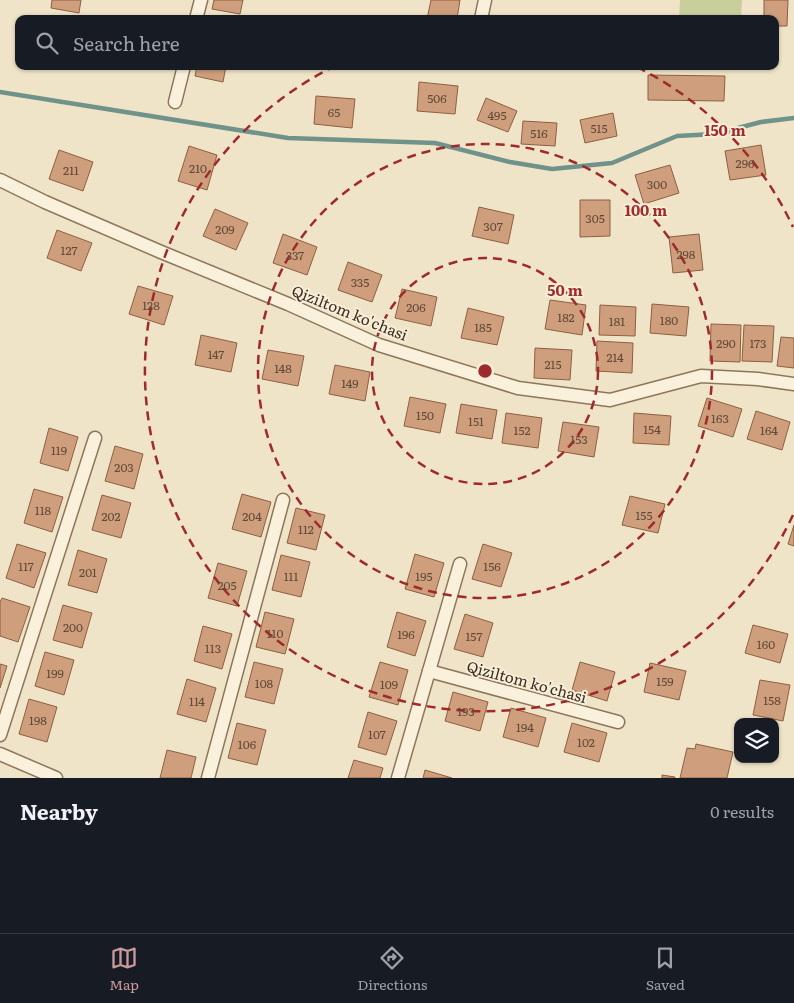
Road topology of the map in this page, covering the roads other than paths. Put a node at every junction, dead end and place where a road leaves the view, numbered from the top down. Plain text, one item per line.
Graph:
1 (201, 0) edge
2 (485, 0) edge
3 (197, 15) edge
4 (482, 15) edge
5 (183, 70) edge
6 (175, 102) dead end
7 (0, 180) edge
8 (794, 384) edge
9 (94, 438) dead end
10 (283, 500) dead end
11 (460, 564) dead end
12 (428, 671) junction
13 (618, 722) dead end
14 (0, 735) edge
15 (0, 754) edge
16 (56, 778) edge
17 (208, 778) edge
18 (398, 778) edge

1 - 3 street
2 - 4 street
5 - 6 street
7 - 8 street, Qiziltom ko'chasi
9 - 14 street
10 - 17 street
11 - 12 street
12 - 13 street, Qiziltom ko'chasi
12 - 18 street
15 - 16 street

